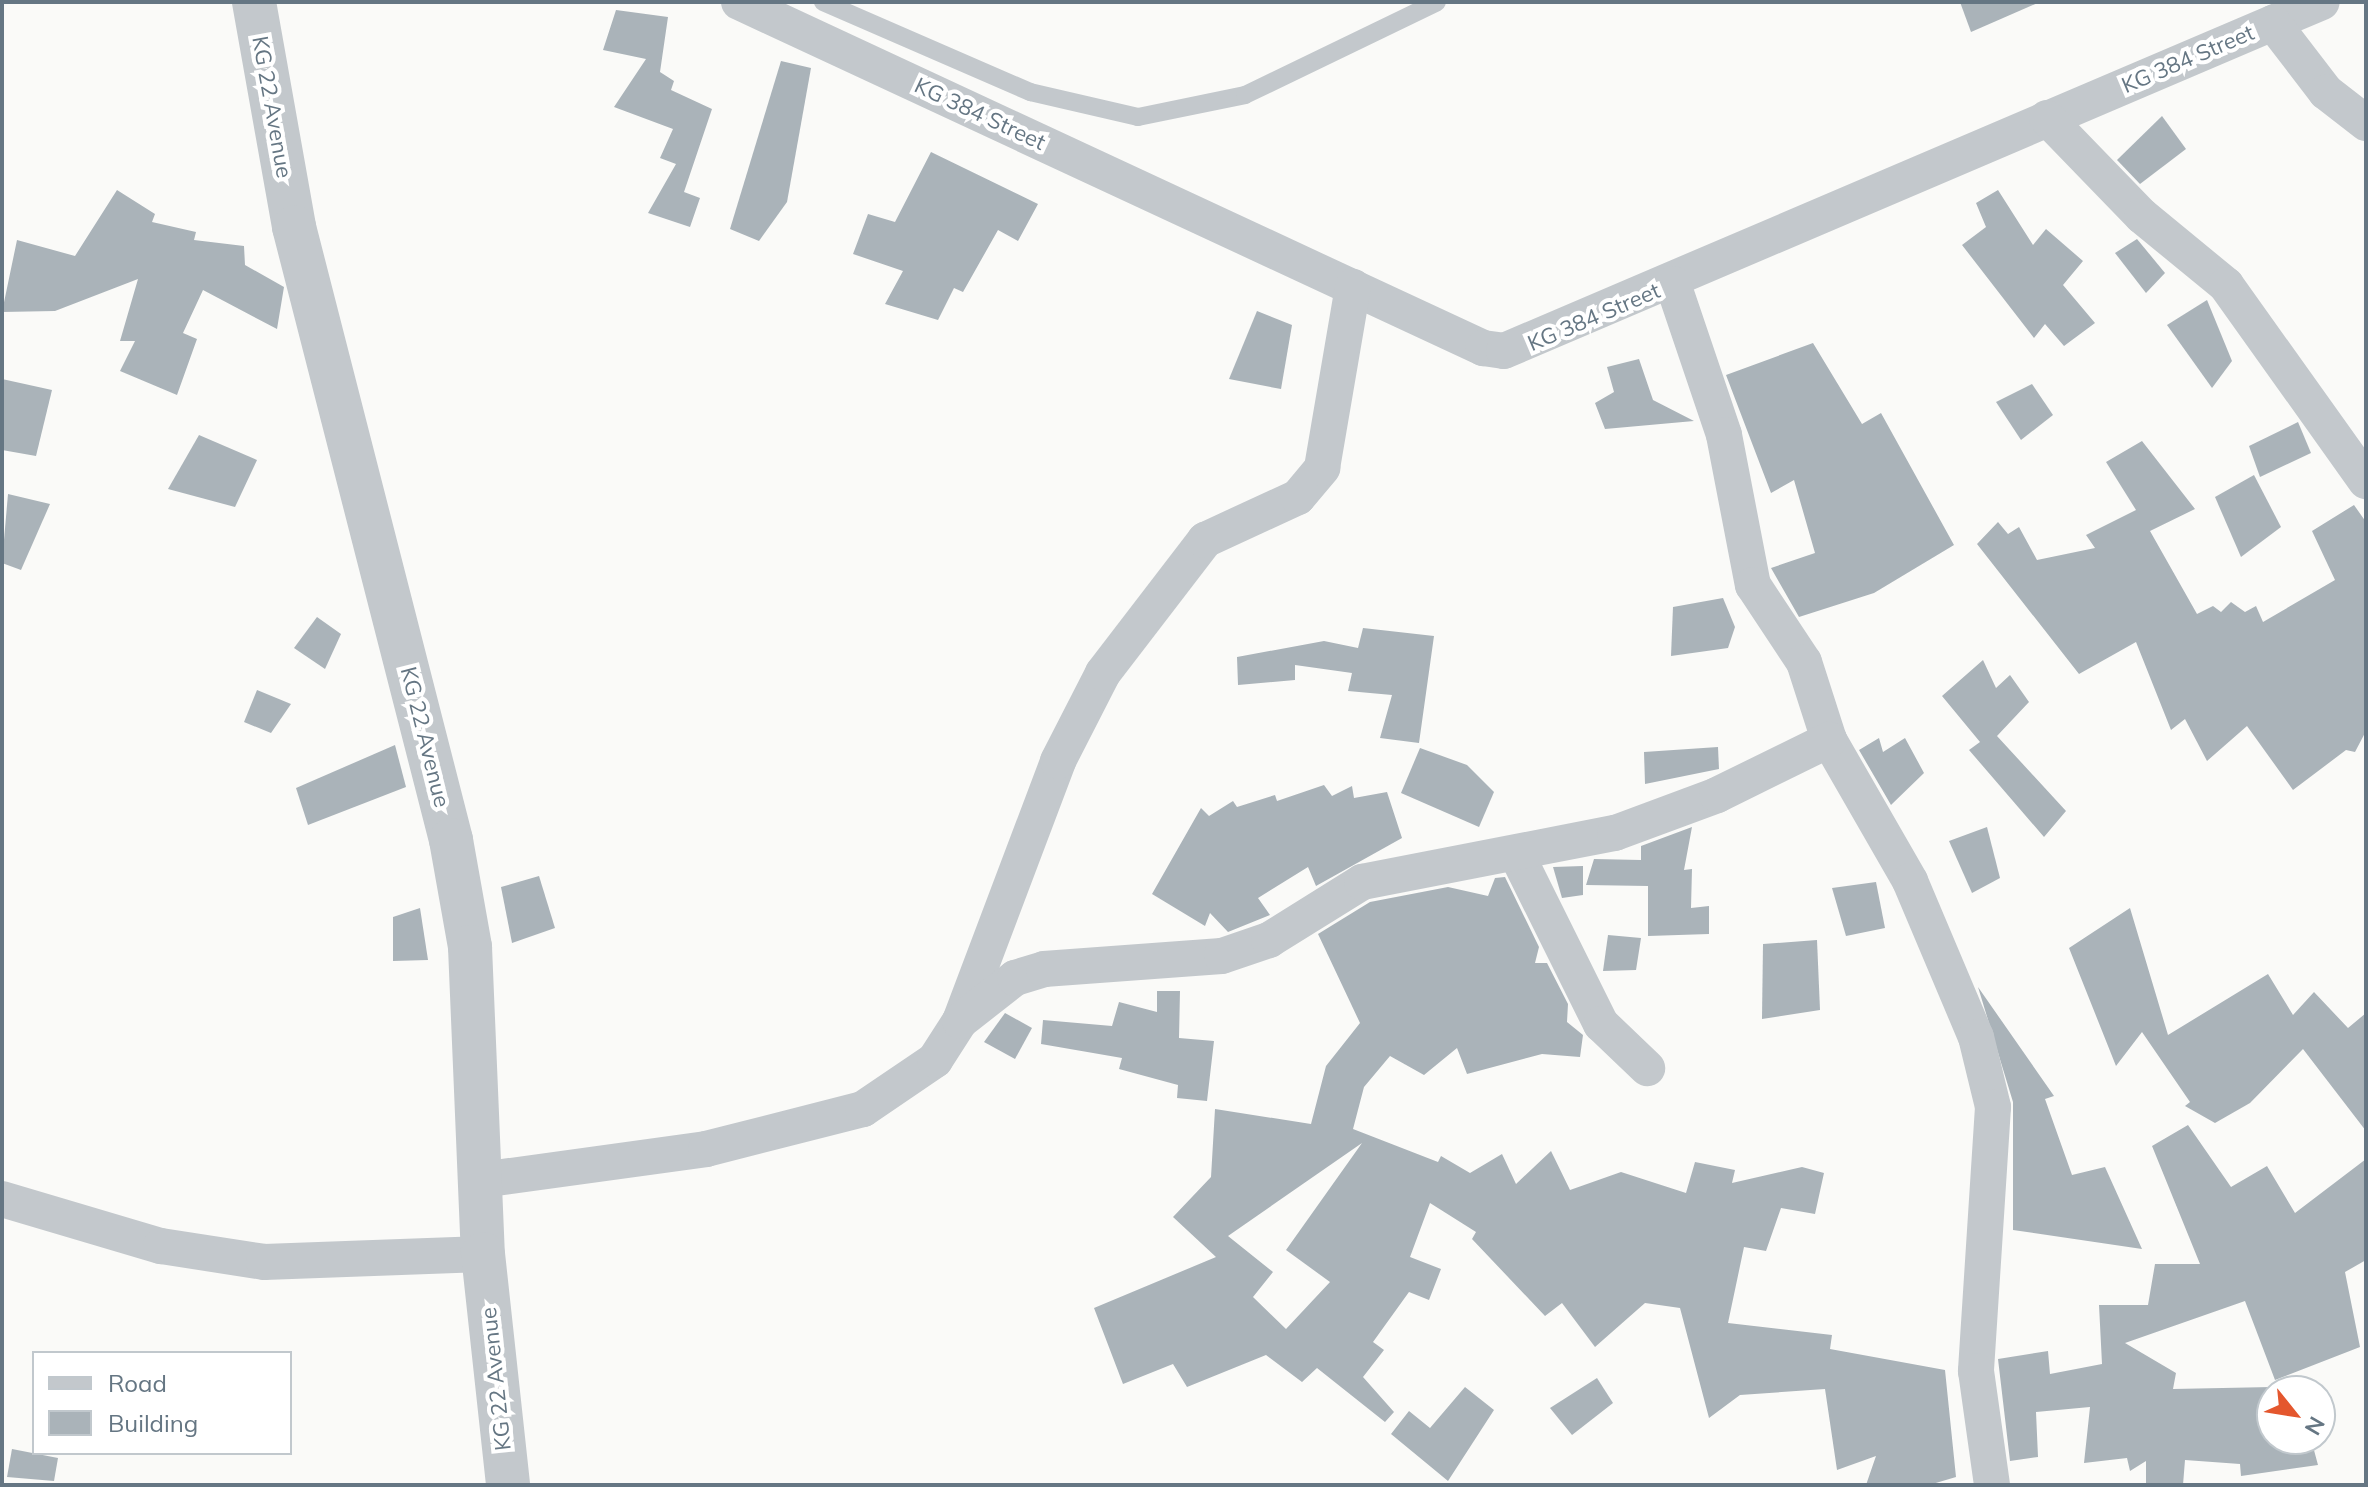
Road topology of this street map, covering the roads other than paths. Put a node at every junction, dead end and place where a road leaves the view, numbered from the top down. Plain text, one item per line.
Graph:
1 (254, 2) edge
2 (739, 2) edge
3 (823, 2) edge
4 (1437, 2) edge
5 (2322, 2) edge
6 (2273, 23) junction
7 (2047, 118) junction
8 (2366, 123) edge
9 (1673, 284) junction
10 (1353, 287) junction
11 (2366, 481) edge
12 (1829, 740) junction
13 (1516, 853) junction
14 (960, 1021) junction
15 (1647, 1068) dead end
16 (481, 1180) junction
17 (2, 1199) edge
18 (483, 1254) junction
19 (508, 1485) edge
20 (1992, 1485) edge

1 - 16 street, KG 22 Avenue
2 - 10 street, KG 384 Street
3 - 4 lane
5 - 6 street, KG 384 Street
6 - 7 street, KG 384 Street
6 - 8 street
7 - 9 street, KG 384 Street
7 - 11 street
9 - 10 street, KG 384 Street
9 - 12 street
10 - 14 street
12 - 13 street
12 - 20 street
13 - 14 street
13 - 15 street
14 - 16 street
16 - 18 street, KG 22 Avenue
17 - 18 street
18 - 19 street, KG 22 Avenue

